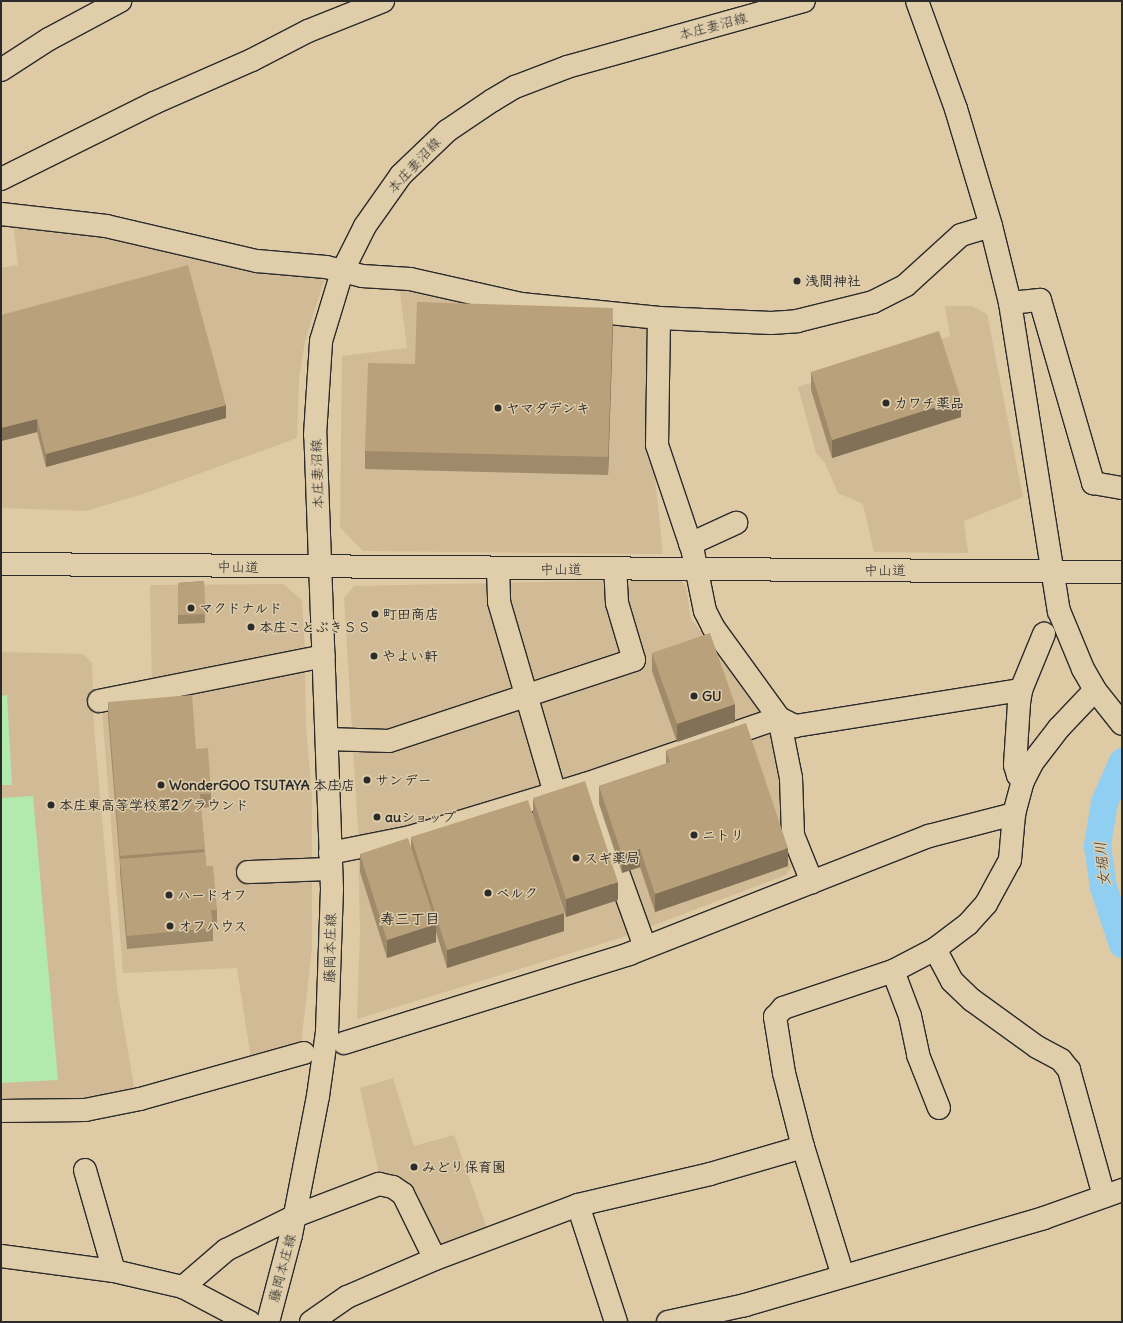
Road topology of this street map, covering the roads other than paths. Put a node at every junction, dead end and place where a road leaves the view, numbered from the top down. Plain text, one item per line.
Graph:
1 (120, 1) edge
2 (383, 1) edge
3 (804, 1) edge
4 (917, 1) edge
5 (1, 70) edge
6 (1, 179) edge
7 (1, 214) edge
8 (991, 226) junction
9 (342, 272) junction
10 (1010, 303) junction
11 (659, 318) junction
12 (1122, 488) edge
13 (736, 523) dead end
14 (690, 544) junction
15 (1, 564) edge
16 (320, 568) junction
17 (498, 569) junction
18 (615, 569) junction
19 (696, 569) junction
20 (1053, 572) junction
21 (1122, 572) edge
22 (1044, 634) dead end
23 (324, 656) junction
24 (1021, 690) junction
25 (1095, 690) junction
26 (525, 696) junction
27 (99, 701) dead end
28 (1116, 717) edge
29 (779, 718) junction
30 (327, 739) junction
31 (1023, 781) junction
32 (586, 784) junction
33 (555, 793) junction
34 (1014, 814) junction
35 (331, 861) junction
36 (248, 872) dead end
37 (812, 882) junction
38 (645, 947) junction
39 (935, 949) junction
40 (893, 971) junction
41 (344, 1043) dead end
42 (304, 1053) dead end
43 (939, 1108) dead end
44 (1, 1111) edge
45 (803, 1147) junction
46 (85, 1170) dead end
47 (1113, 1193) edge
48 (578, 1205) junction
49 (295, 1216) junction
50 (1, 1256) edge
51 (435, 1260) junction
52 (114, 1271) junction
53 (843, 1276) junction
54 (183, 1287) junction
55 (249, 1322) edge
56 (268, 1322) edge
57 (310, 1322) edge
58 (616, 1322) edge
59 (668, 1322) edge

1 - 5 main road
2 - 6 main road
3 - 9 main road, 本庄妻沼線
4 - 8 main road
7 - 9 main road
8 - 10 main road
8 - 11 main road
9 - 11 main road
9 - 16 main road, 本庄妻沼線
10 - 12 main road
10 - 20 main road
11 - 14 main road
13 - 14 main road
14 - 19 main road
15 - 16 main road, 中山道
16 - 17 main road, 中山道
16 - 23 main road, 藤岡本庄線
17 - 18 main road, 中山道
17 - 26 main road
18 - 19 main road, 中山道
18 - 26 main road
19 - 20 main road, 中山道
19 - 29 main road
20 - 21 main road, 中山道
20 - 25 main road
22 - 24 main road
23 - 27 main road
23 - 30 main road, 藤岡本庄線
24 - 29 main road
24 - 31 main road
25 - 28 main road
25 - 31 main road
26 - 30 main road
26 - 33 main road
29 - 32 main road
29 - 37 main road
30 - 35 main road, 藤岡本庄線
31 - 34 main road
32 - 33 main road
32 - 38 main road
33 - 35 main road
34 - 37 main road
34 - 39 main road
35 - 36 main road
35 - 49 main road, 藤岡本庄線
37 - 38 main road
38 - 41 main road
39 - 40 main road
39 - 47 main road
40 - 43 main road
40 - 45 main road
42 - 44 main road
45 - 48 main road
45 - 53 main road
46 - 52 main road
47 - 53 main road
48 - 51 main road
48 - 58 main road
49 - 51 main road
49 - 54 main road
49 - 56 main road, 藤岡本庄線
50 - 52 main road
51 - 57 main road
52 - 54 main road
53 - 59 main road
54 - 55 main road

